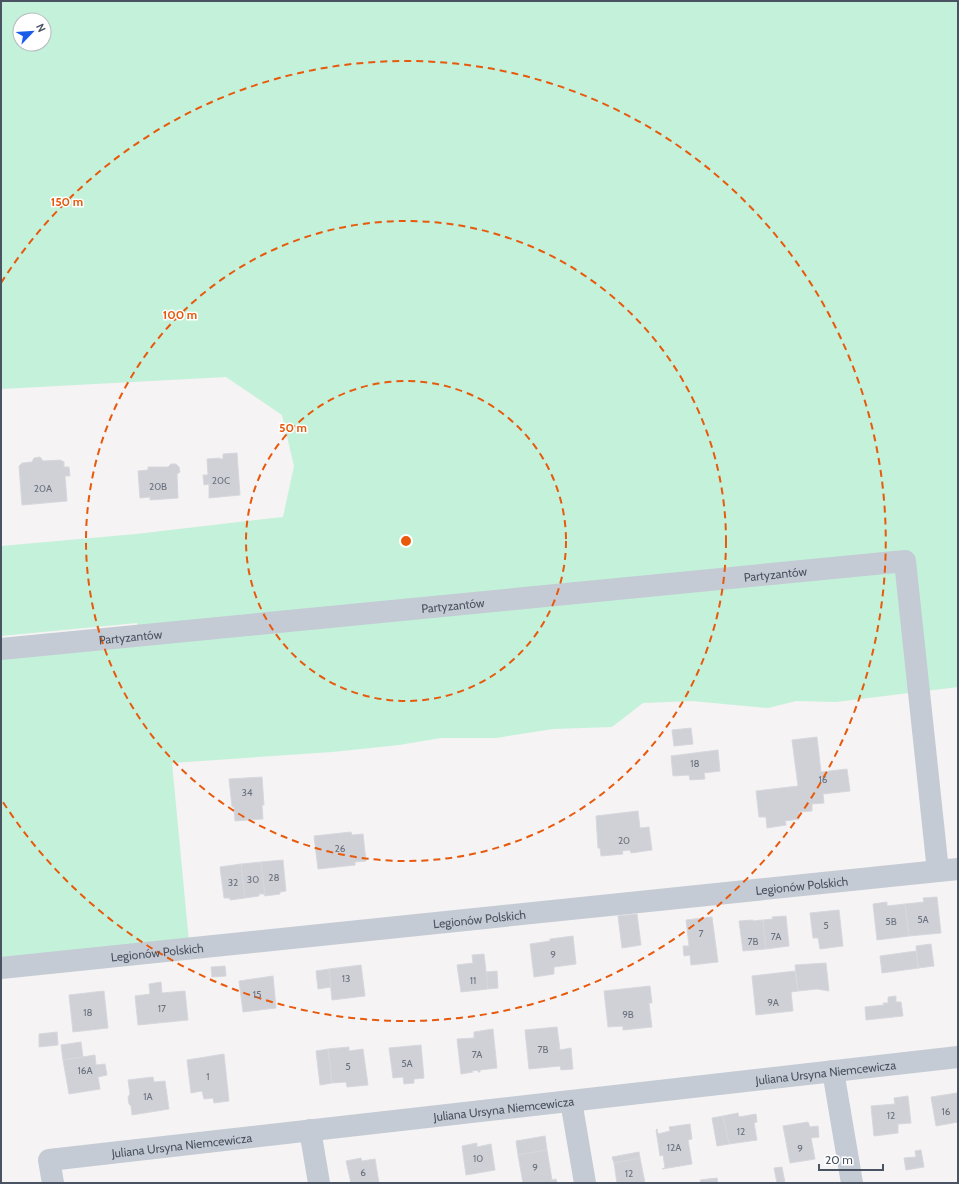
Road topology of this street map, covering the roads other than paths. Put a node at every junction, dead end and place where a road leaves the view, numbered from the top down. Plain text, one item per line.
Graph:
1 (1, 649) edge
2 (948, 870) edge
3 (1, 968) edge
4 (958, 1057) edge
5 (833, 1071) junction
6 (571, 1101) junction
7 (310, 1130) junction
8 (53, 1183) edge
9 (319, 1183) edge
10 (585, 1183) edge
11 (852, 1183) edge

1 - 2 street, Partyzantów
2 - 3 street, Legionów Polskich
4 - 5 street, Juliana Ursyna Niemcewicza
5 - 6 street, Juliana Ursyna Niemcewicza
5 - 11 street
6 - 7 street, Juliana Ursyna Niemcewicza
6 - 10 street
7 - 8 street, Juliana Ursyna Niemcewicza
7 - 9 street

